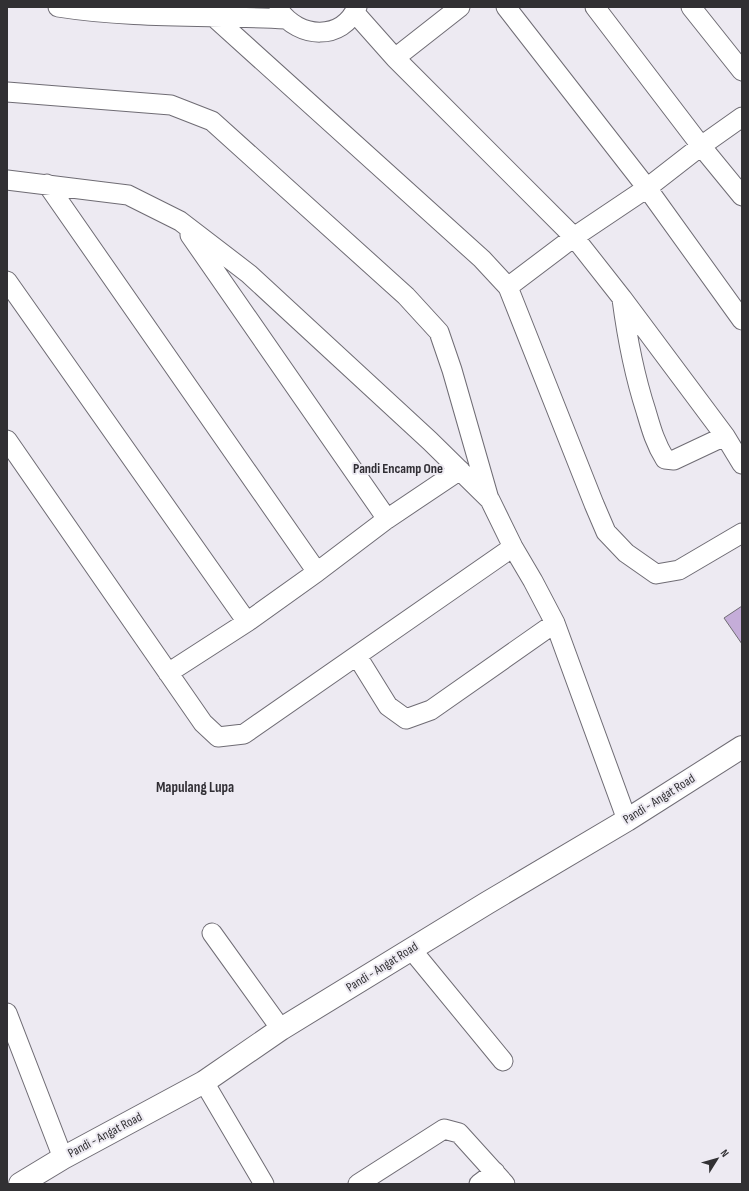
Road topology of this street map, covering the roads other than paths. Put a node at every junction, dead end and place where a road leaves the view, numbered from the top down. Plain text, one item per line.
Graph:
1 (460, 7) edge
2 (506, 7) edge
3 (595, 7) edge
4 (691, 7) edge
5 (70, 8) edge
6 (356, 10) edge
7 (282, 13) edge
8 (215, 18) junction
9 (396, 58) junction
10 (742, 71) edge
11 (7, 92) edge
12 (742, 117) edge
13 (701, 146) junction
14 (7, 180) edge
15 (47, 184) junction
16 (646, 188) junction
17 (742, 196) edge
18 (180, 221) junction
19 (574, 237) junction
20 (7, 281) edge
21 (508, 287) junction
22 (622, 298) junction
23 (742, 320) edge
24 (725, 436) junction
25 (7, 440) edge
26 (742, 464) edge
27 (460, 470) junction
28 (490, 500) junction
29 (387, 519) junction
30 (742, 533) edge
31 (513, 547) junction
32 (317, 572) junction
33 (247, 622) junction
34 (555, 623) junction
35 (357, 656) junction
36 (168, 673) junction
37 (742, 747) edge
38 (627, 820) junction
39 (212, 933) dead end
40 (411, 949) junction
41 (7, 1013) edge
42 (282, 1028) junction
43 (503, 1061) dead end
44 (204, 1082) junction
45 (63, 1158) junction
46 (500, 1178) edge
47 (20, 1184) edge
48 (264, 1184) edge
49 (358, 1184) edge
50 (479, 1184) edge

1 - 9 street
2 - 16 street
3 - 13 street
4 - 10 street
5 - 8 street
6 - 7 street
6 - 9 street
7 - 8 street
8 - 21 street
9 - 19 street
11 - 28 street
12 - 13 street
13 - 16 street
13 - 17 street
14 - 15 street
15 - 18 street
15 - 32 street
16 - 19 street
16 - 23 street
18 - 27 street
18 - 29 street
19 - 21 street
19 - 22 street
20 - 33 street
21 - 30 street
22 - 24 street
22 - 24 street
24 - 26 street
25 - 36 street
27 - 28 street
27 - 29 street
28 - 31 street
29 - 32 street
31 - 34 street
31 - 35 street
32 - 33 street
33 - 36 street
34 - 35 street
34 - 38 street
35 - 36 street
37 - 38 main road, Pandi - Angat Road
38 - 40 main road, Pandi - Angat Road
39 - 42 street
40 - 42 main road, Pandi - Angat Road
40 - 43 street
41 - 45 street
42 - 44 main road, Pandi - Angat Road
44 - 45 main road, Pandi - Angat Road
44 - 48 street
45 - 47 main road, Pandi - Angat Road
46 - 49 street
46 - 50 street

